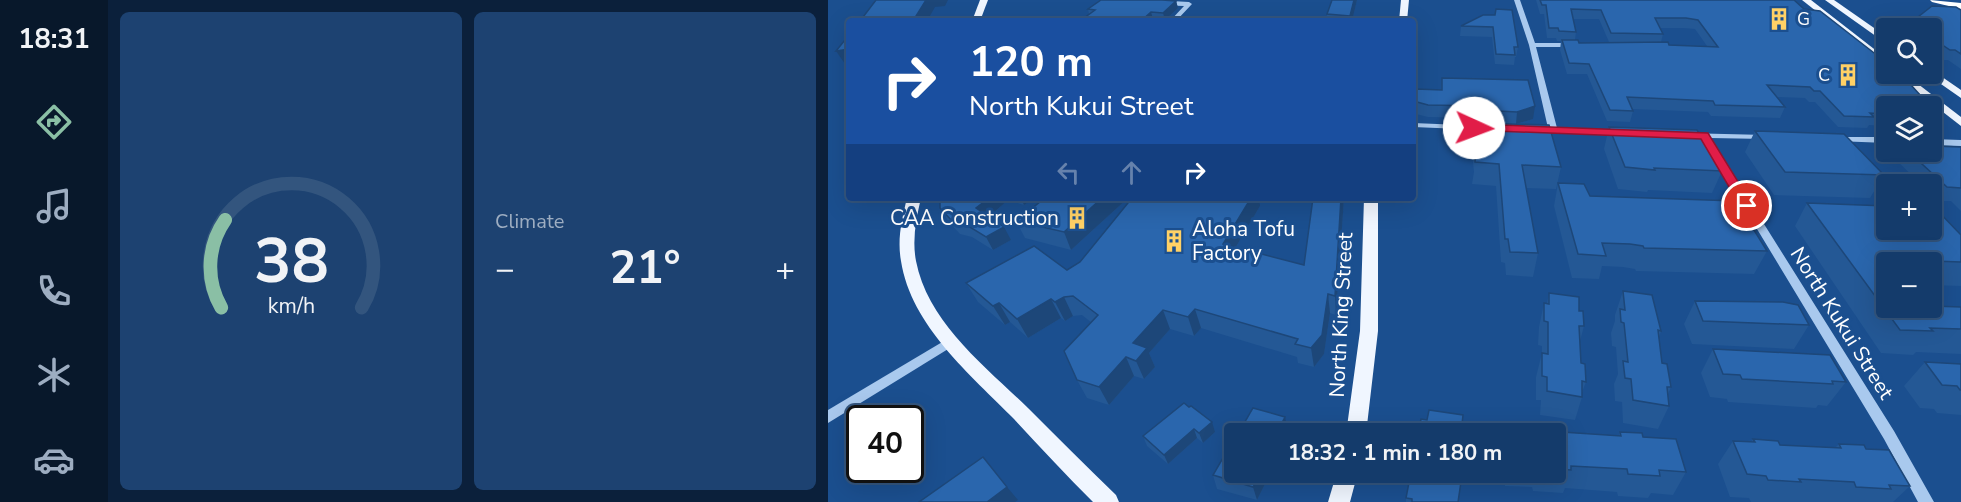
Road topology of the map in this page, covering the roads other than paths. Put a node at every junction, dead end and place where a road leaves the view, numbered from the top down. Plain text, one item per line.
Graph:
1 (984, 0) edge
2 (1405, 0) edge
3 (1517, 0) edge
4 (1806, 0) edge
5 (1830, 0) edge
6 (1935, 0) edge
7 (1143, 2) edge
8 (1154, 2) edge
9 (1961, 6) edge
10 (977, 18) edge
11 (1176, 18) edge
12 (1403, 18) edge
13 (1876, 33) edge
14 (1532, 45) junction
15 (1580, 46) edge
16 (1876, 55) edge
17 (1942, 81) edge
18 (1912, 84) edge
19 (1961, 95) edge
20 (1961, 123) edge
21 (1416, 125) edge
22 (1491, 128) edge
23 (1524, 129) edge
24 (1553, 130) junction
25 (1638, 133) edge
26 (1671, 134) edge
27 (1704, 135) junction
28 (1778, 137) edge
29 (1825, 139) edge
30 (1876, 140) edge
31 (1942, 142) edge
32 (1961, 143) edge
33 (913, 201) edge
34 (1371, 201) edge
35 (949, 343) junction
36 (828, 417) edge
37 (1357, 423) edge
38 (1344, 483) edge
39 (1108, 502) edge
40 (1339, 502) edge
41 (1926, 502) edge

1 - 10 main road
2 - 12 main road
3 - 14 street
4 - 16 main road
5 - 13 main road
6 - 9 highway
7 - 8 street
8 - 11 street
14 - 15 street
14 - 24 street
17 - 19 main road
18 - 20 main road
21 - 22 street
23 - 24 street
24 - 25 street
26 - 27 street
27 - 28 street
27 - 41 street, North Kukui Street
29 - 30 street
31 - 32 street
33 - 35 main road
34 - 37 main road, North King Street
35 - 36 street
35 - 39 main road
38 - 40 main road

